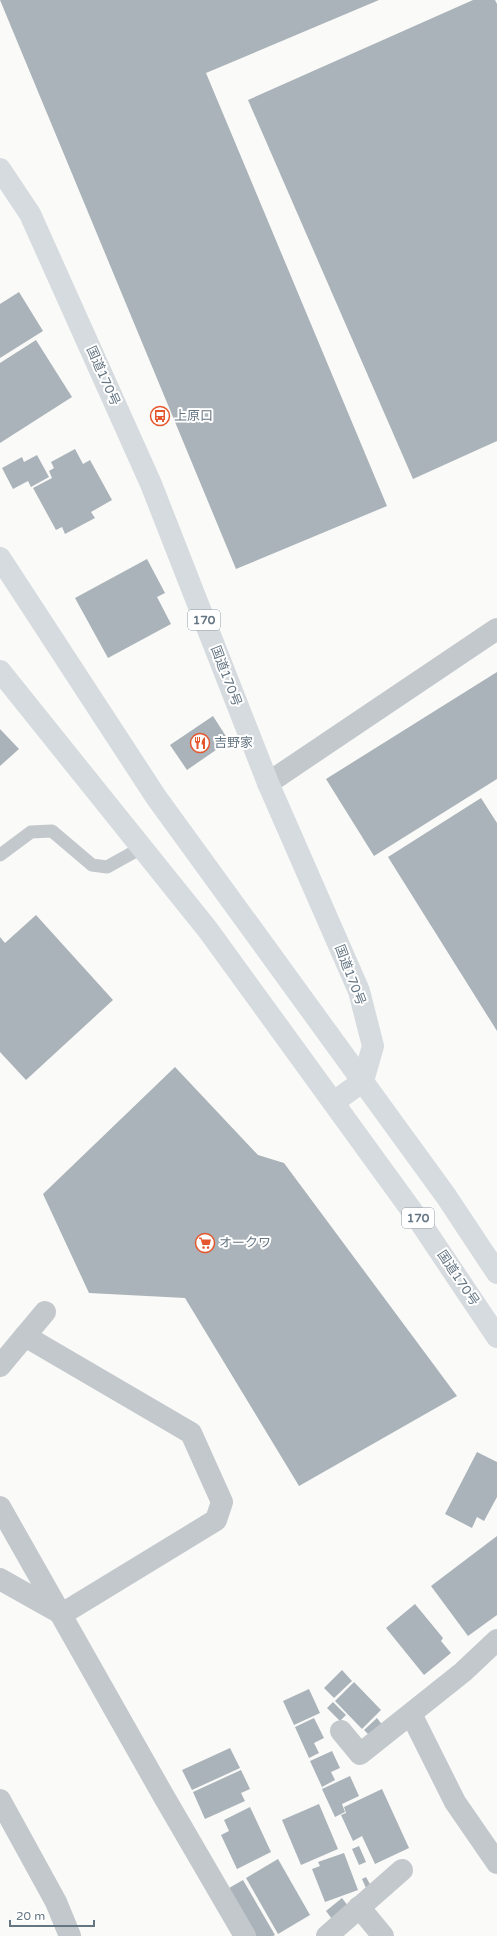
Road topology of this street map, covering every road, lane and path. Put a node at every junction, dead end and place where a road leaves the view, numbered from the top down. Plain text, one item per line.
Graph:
1 (0, 169) edge
2 (0, 558) edge
3 (497, 629) edge
4 (0, 670) edge
5 (268, 783) junction
6 (143, 847) junction
7 (0, 855) edge
8 (363, 1081) junction
9 (334, 1102) junction
10 (497, 1273) edge
11 (45, 1312) dead end
12 (25, 1336) junction
13 (497, 1337) edge
14 (0, 1366) edge
15 (0, 1507) edge
16 (0, 1579) edge
17 (62, 1614) junction
18 (497, 1640) edge
19 (411, 1714) junction
20 (341, 1731) dead end
21 (0, 1800) edge
22 (497, 1863) edge
23 (402, 1870) dead end
24 (359, 1907) junction
25 (70, 1936) edge
26 (245, 1936) edge
27 (327, 1936) edge
28 (383, 1936) edge

1 - 5 highway, 国道170号 / 170
2 - 8 highway, 170
3 - 5 street
4 - 6 highway, 国道170号 / 170
5 - 8 highway, 国道170号 / 170
6 - 7 lane
6 - 9 highway, 国道170号 / 170
8 - 9 highway
8 - 10 highway, 170
9 - 13 highway, 国道170号 / 170
11 - 12 street
12 - 14 street
12 - 17 street
15 - 17 street
16 - 17 street
17 - 26 street
18 - 19 street
19 - 20 street
19 - 22 street
21 - 25 street
23 - 24 street
24 - 27 street
24 - 28 street

